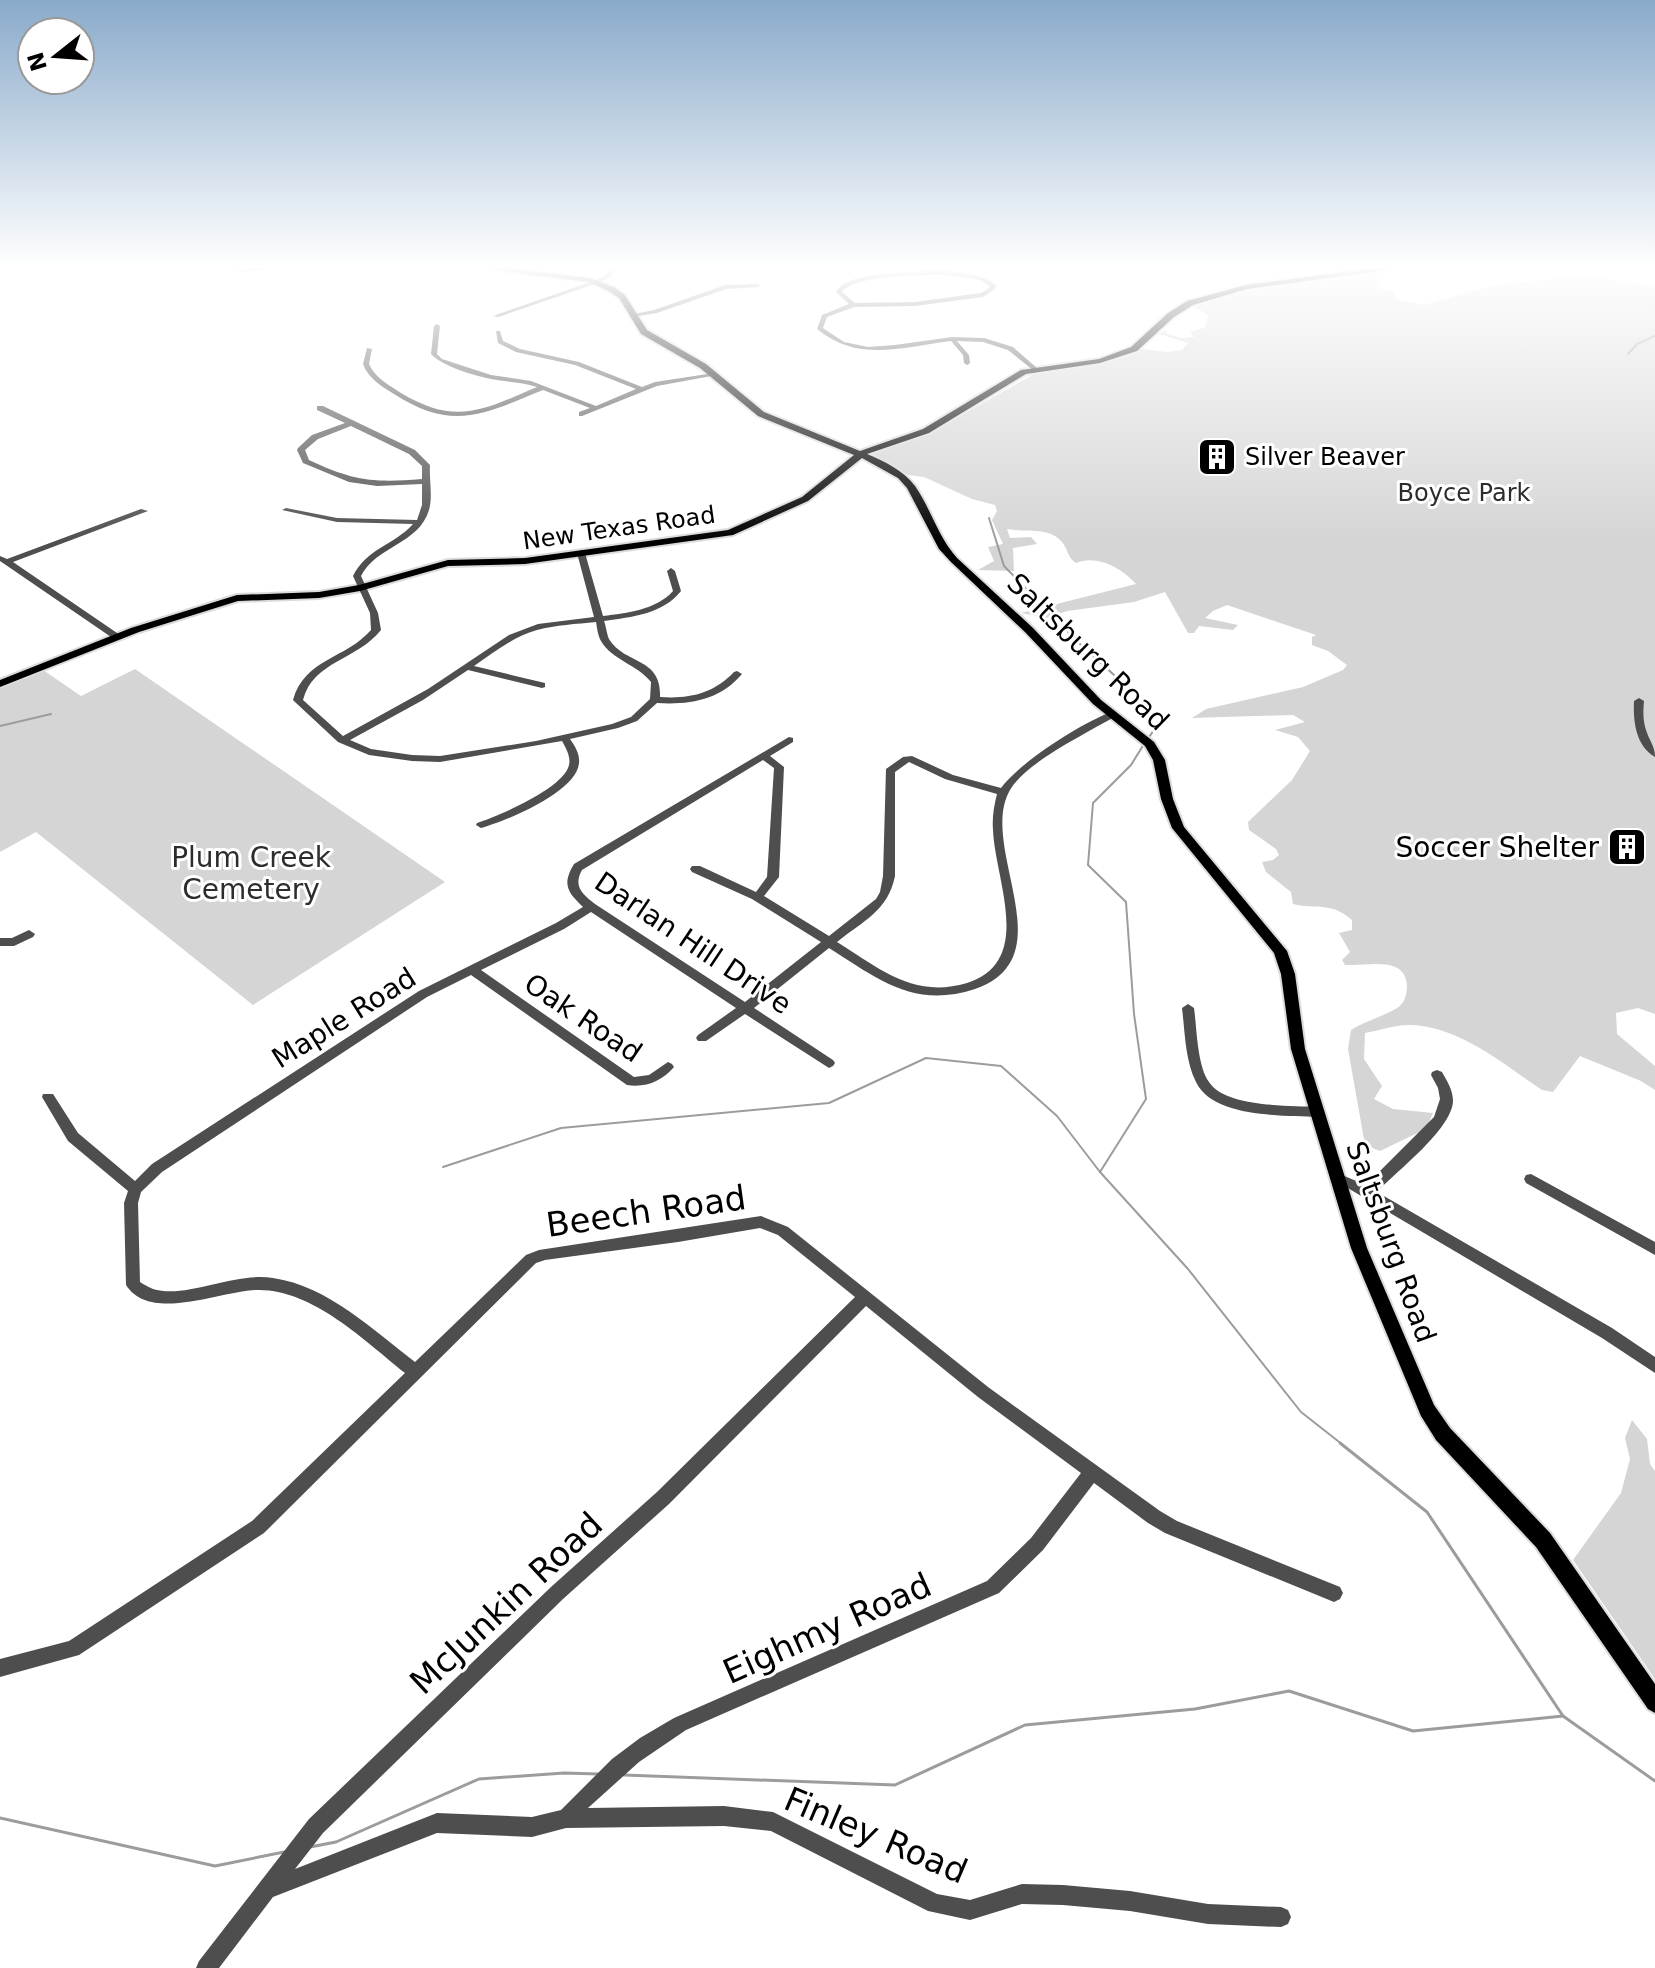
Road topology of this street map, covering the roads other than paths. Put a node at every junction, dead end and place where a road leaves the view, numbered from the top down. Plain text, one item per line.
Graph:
1 (367, 360) edge
2 (440, 360) edge
3 (564, 360) edge
4 (689, 360) edge
5 (967, 360) edge
6 (1021, 360) edge
7 (1100, 360) edge
8 (967, 363) dead end
9 (1035, 369) junction
10 (714, 375) junction
11 (544, 387) junction
12 (642, 389) junction
13 (320, 408) dead end
14 (595, 408) junction
15 (582, 414) dead end
16 (351, 423) junction
17 (860, 454) junction
18 (425, 481) junction
19 (286, 510) dead end
20 (144, 511) dead end
21 (419, 522) junction
22 (581, 553) junction
23 (3, 560) edge
24 (671, 571) dead end
25 (360, 588) junction
26 (597, 617) junction
27 (117, 637) junction
28 (466, 667) junction
29 (737, 674) dead end
30 (0, 684) edge
31 (542, 685) dead end
32 (655, 700) junction
33 (1639, 701) dead end
34 (1111, 715) junction
35 (564, 737) junction
36 (342, 740) junction
37 (789, 740) dead end
38 (1655, 754) edge
39 (764, 756) junction
40 (1003, 792) junction
41 (481, 825) dead end
42 (696, 869) dead end
43 (758, 897) junction
44 (591, 907) junction
45 (29, 934) dead end
46 (0, 942) edge
47 (829, 942) junction
48 (473, 971) junction
49 (745, 1008) junction
50 (1188, 1008) dead end
51 (702, 1038) dead end
52 (829, 1063) dead end
53 (668, 1067) dead end
54 (1437, 1075) dead end
55 (48, 1097) dead end
56 (1317, 1112) junction
57 (1337, 1178) junction
58 (1531, 1179) dead end
59 (135, 1189) junction
60 (1367, 1193) junction
61 (1655, 1249) edge
62 (865, 1297) junction
63 (1655, 1366) edge
64 (417, 1373) junction
65 (1093, 1471) junction
66 (1334, 1593) dead end
67 (0, 1668) edge
68 (1655, 1702) edge
69 (566, 1818) junction
70 (264, 1891) junction
71 (1281, 1917) dead end
72 (206, 1968) edge

1 - 11 street
2 - 11 street
3 - 12 street
4 - 10 main road, Saltsburg Road
5 - 8 street
6 - 9 street
7 - 9 main road, New Texas Road
9 - 17 main road, New Texas Road
10 - 12 street
10 - 17 main road, Saltsburg Road
11 - 14 street
12 - 14 street
13 - 16 street
14 - 15 street
16 - 18 street
16 - 18 street
17 - 22 main road, New Texas Road
17 - 34 main road, Saltsburg Road
18 - 21 street
19 - 21 street
20 - 23 street
21 - 25 street
22 - 25 main road, New Texas Road
22 - 26 street
23 - 27 street
24 - 26 street
25 - 27 main road, New Texas Road
25 - 36 street
26 - 28 street
26 - 32 street
27 - 30 main road, New Texas Road
28 - 31 street
28 - 36 street
29 - 32 street
32 - 35 street
33 - 38 street
34 - 40 street
34 - 56 main road, Saltsburg Road
35 - 36 street
35 - 41 street
37 - 39 street
39 - 43 street
39 - 44 street, Darlan Hill Drive
40 - 47 street
40 - 47 street
42 - 43 street
43 - 47 street
44 - 48 street, Maple Road
44 - 49 street, Darlan Hill Drive
45 - 46 street
47 - 49 street
48 - 53 street, Oak Road
48 - 59 street, Maple Road
49 - 51 street
49 - 52 street, Darlan Hill Drive
50 - 56 street
54 - 60 street
55 - 59 street
56 - 57 main road, Saltsburg Road
57 - 60 street
57 - 68 main road, Saltsburg Road
58 - 61 street
59 - 64 street
60 - 63 street
62 - 64 street, Beech Road
62 - 65 street, Beech Road
62 - 70 street, McJunkin Road
64 - 67 street, Beech Road
65 - 66 street, Beech Road
65 - 69 street, Eighmy Road
69 - 70 street, Finley Road
69 - 71 street, Finley Road
70 - 72 street, McJunkin Road

